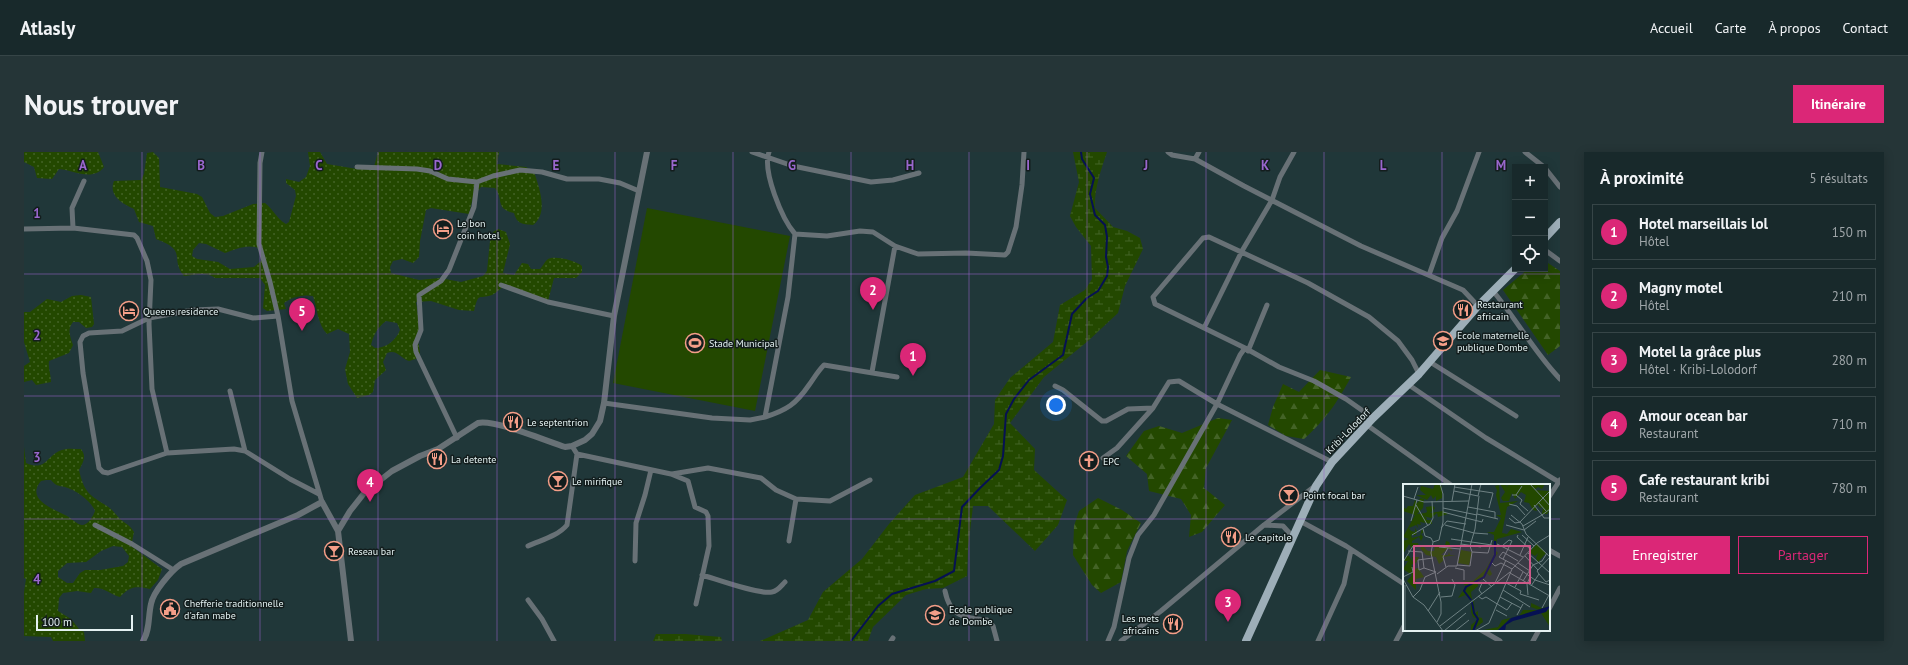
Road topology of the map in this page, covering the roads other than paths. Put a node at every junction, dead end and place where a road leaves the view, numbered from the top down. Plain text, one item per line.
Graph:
1 (262, 152) edge
2 (647, 152) edge
3 (752, 152) edge
4 (1024, 152) edge
5 (1168, 152) edge
6 (1199, 152) edge
7 (1294, 152) edge
8 (1479, 152) edge
9 (1525, 152) edge
10 (768, 155) edge
11 (1196, 159) junction
12 (1539, 164) edge
13 (357, 167) dead end
14 (1548, 172) edge
15 (919, 173) dead end
16 (84, 181) dead end
17 (477, 182) junction
18 (1560, 186) edge
19 (639, 191) junction
20 (1272, 200) junction
21 (1560, 222) edge
22 (73, 228) junction
23 (24, 229) edge
24 (795, 234) junction
25 (1547, 236) edge
26 (895, 246) junction
27 (1242, 251) junction
28 (1548, 252) edge
29 (1560, 260) edge
30 (1512, 272) edge
31 (1429, 275) junction
32 (501, 285) dead end
33 (1493, 291) junction
34 (1267, 305) dead end
35 (1478, 306) junction
36 (278, 316) junction
37 (614, 316) junction
38 (149, 318) junction
39 (1204, 328) junction
40 (1246, 350) junction
41 (1430, 362) junction
42 (872, 372) junction
43 (1419, 374) junction
44 (897, 377) dead end
45 (1560, 379) edge
46 (1409, 385) junction
47 (1055, 386) dead end
48 (230, 391) dead end
49 (604, 403) junction
50 (1217, 404) junction
51 (1153, 408) junction
52 (1516, 416) dead end
53 (765, 417) junction
54 (1373, 418) junction
55 (1367, 425) junction
56 (457, 438) junction
57 (572, 446) junction
58 (244, 451) junction
59 (167, 453) junction
60 (577, 454) junction
61 (1103, 458) dead end
62 (1332, 462) junction
63 (651, 470) junction
64 (671, 474) junction
65 (870, 480) dead end
66 (1559, 481) edge
67 (1450, 484) edge
68 (1316, 486) junction
69 (319, 494) junction
70 (1550, 495) edge
71 (796, 499) junction
72 (322, 502) junction
73 (1300, 520) junction
74 (94, 524) dead end
75 (1264, 525) junction
76 (338, 530) junction
77 (1293, 537) junction
78 (789, 541) dead end
79 (528, 546) dead end
80 (1351, 550) junction
81 (1550, 551) edge
82 (1560, 556) edge
83 (635, 561) dead end
84 (172, 569) junction
85 (702, 575) junction
86 (785, 582) dead end
87 (1403, 583) edge
88 (1560, 588) edge
89 (945, 591) dead end
90 (528, 600) dead end
91 (696, 604) dead end
92 (1550, 607) edge
93 (1403, 628) edge
94 (1482, 631) edge
95 (1538, 631) edge
96 (143, 641) edge
97 (351, 641) edge
98 (554, 641) edge
99 (997, 641) edge
100 (1108, 641) edge
101 (1121, 641) edge
102 (1246, 641) edge
103 (1318, 641) edge
104 (1396, 641) edge
105 (1500, 641) edge
106 (1533, 641) edge

1 - 36 street
2 - 19 street
3 - 10 street
4 - 26 street
5 - 11 street
6 - 11 street
7 - 20 street
8 - 31 street
9 - 12 street
10 - 15 street
10 - 24 street
11 - 20 street
13 - 17 street
14 - 18 street
16 - 22 street
17 - 19 street
17 - 56 street
19 - 37 street
20 - 27 street
20 - 31 street
21 - 25 main road
22 - 23 street
22 - 38 street
24 - 26 street
24 - 53 street
26 - 42 street
27 - 39 street
27 - 39 street
27 - 43 street
28 - 29 street
30 - 33 main road, Kribi-Lolodorf
31 - 35 street
32 - 37 street
33 - 35 main road, Kribi-Lolodorf
33 - 45 street
34 - 40 street
35 - 41 main road, Kribi-Lolodorf
36 - 38 street
36 - 69 street
37 - 49 street
38 - 59 street
38 - 59 street
39 - 40 street
40 - 50 street
40 - 54 street
41 - 43 main road, Kribi-Lolodorf
41 - 52 street
42 - 44 street
42 - 53 street
43 - 46 main road, Kribi-Lolodorf
46 - 54 main road, Kribi-Lolodorf
46 - 66 street
47 - 51 street
48 - 58 street
49 - 53 street
49 - 57 street
50 - 51 street
50 - 62 street
50 - 100 street
51 - 61 street
54 - 55 main road, Kribi-Lolodorf
55 - 62 main road, Kribi-Lolodorf
55 - 67 street
56 - 57 street
56 - 76 street
57 - 60 street
58 - 59 street
58 - 69 street
60 - 63 street
60 - 79 street
62 - 68 main road, Kribi-Lolodorf
63 - 64 street
63 - 83 street
64 - 71 street
64 - 85 street
65 - 71 street
66 - 70 street
68 - 73 main road, Kribi-Lolodorf
68 - 75 street
69 - 72 street
71 - 78 street
72 - 76 street
72 - 84 street
73 - 77 main road, Kribi-Lolodorf
73 - 80 street
74 - 84 street
75 - 77 street
75 - 101 street
76 - 97 street
77 - 102 main road, Kribi-Lolodorf
80 - 87 street
80 - 103 street
81 - 82 street
84 - 96 street
85 - 86 street
85 - 91 street
88 - 92 street
89 - 99 street
90 - 98 street
93 - 104 street
94 - 105 street
95 - 106 street

